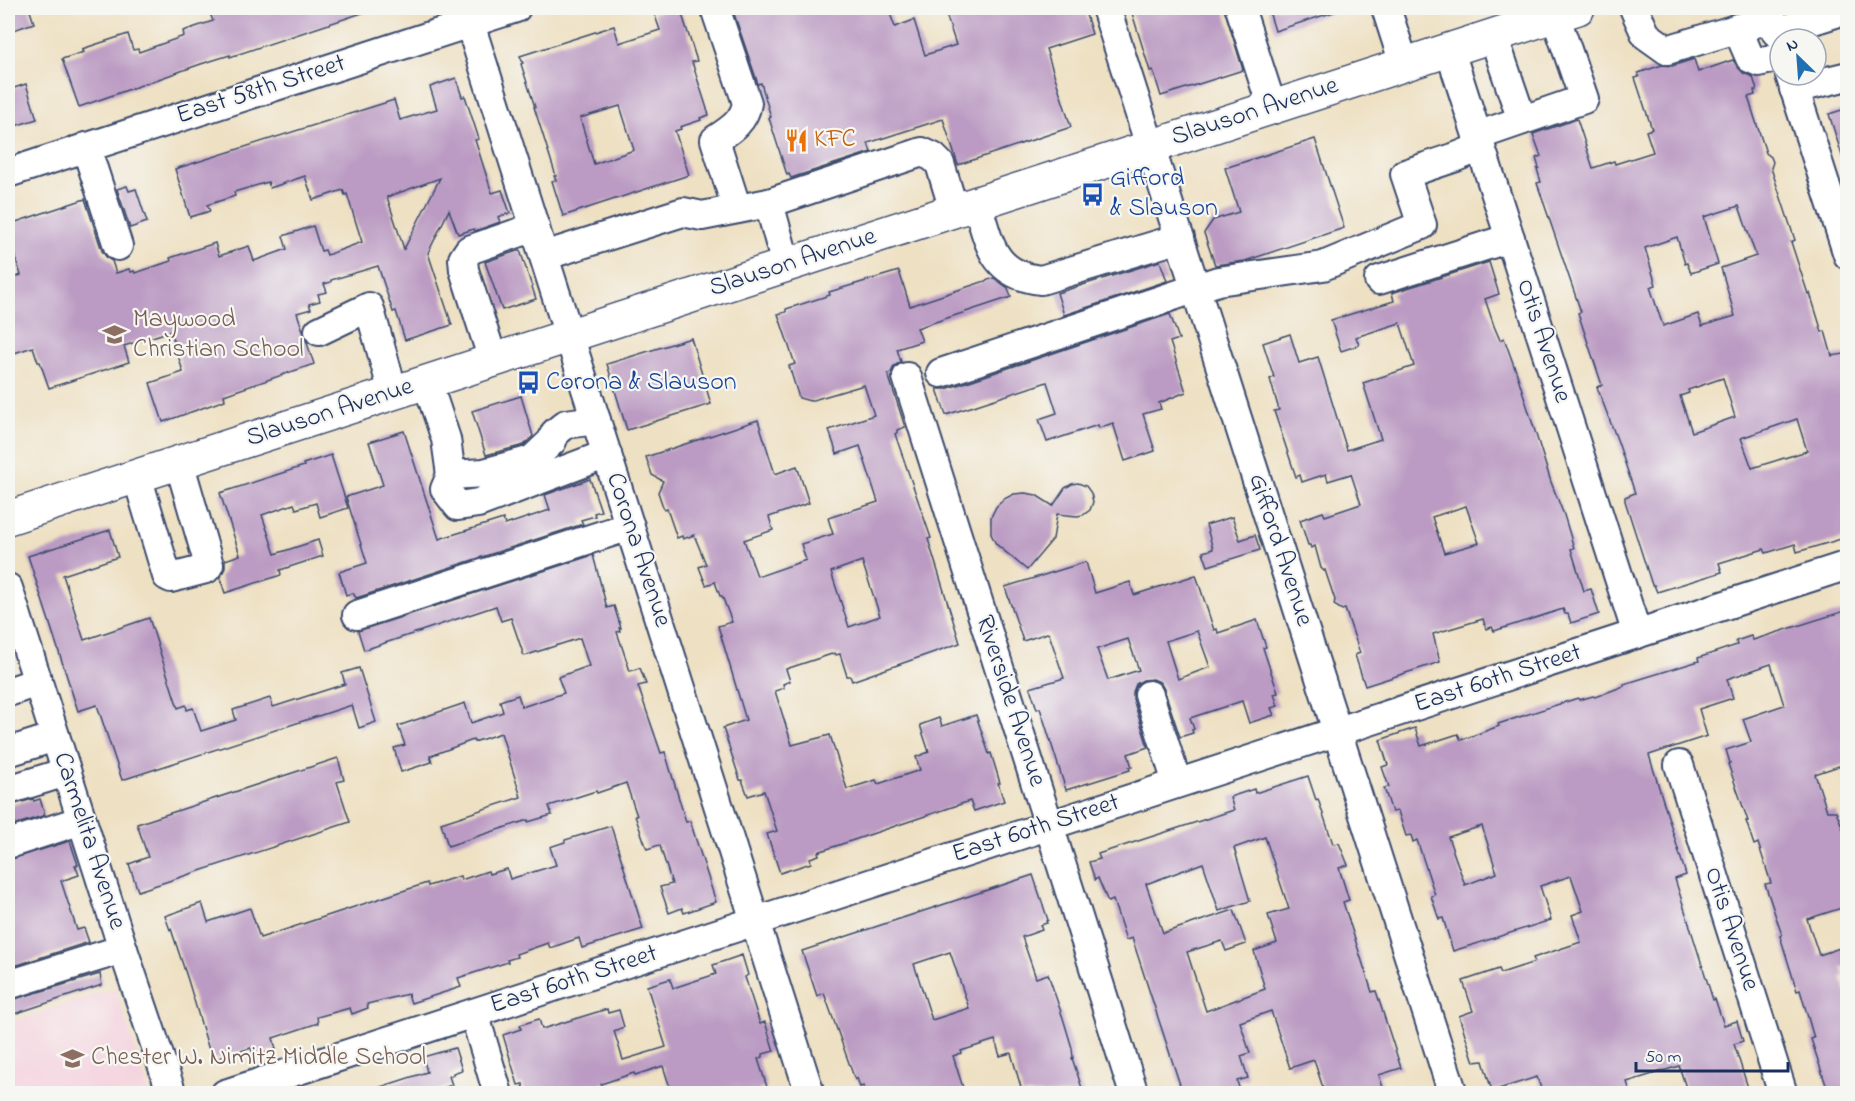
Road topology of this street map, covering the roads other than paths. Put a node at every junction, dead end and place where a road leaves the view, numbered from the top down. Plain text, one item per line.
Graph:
1 (516, 8) edge
2 (715, 8) edge
3 (1110, 8) edge
4 (1240, 8) edge
5 (1386, 8) edge
6 (1634, 8) edge
7 (1848, 9) edge
8 (1567, 11) edge
9 (467, 15) edge
10 (1791, 27) edge
11 (1737, 28) junction
12 (1768, 31) edge
13 (1493, 35) junction
14 (1768, 46) edge
15 (1449, 48) junction
16 (1404, 64) junction
17 (1848, 76) edge
18 (1828, 78) edge
19 (1794, 87) edge
20 (1272, 107) junction
21 (1522, 120) junction
22 (1479, 141) junction
23 (1150, 146) junction
24 (86, 147) junction
25 (8, 173) edge
26 (768, 203) junction
27 (966, 206) junction
28 (737, 209) junction
29 (535, 227) junction
30 (1180, 238) junction
31 (1510, 238) junction
32 (118, 246) dead end
33 (1848, 255) edge
34 (544, 256) junction
35 (786, 265) junction
36 (1379, 280) dead end
37 (1196, 288) junction
38 (319, 331) dead end
39 (570, 335) junction
40 (493, 360) junction
41 (941, 373) dead end
42 (907, 377) dead end
43 (427, 382) junction
44 (393, 392) junction
45 (596, 420) junction
46 (607, 454) junction
47 (179, 462) junction
48 (451, 475) junction
49 (137, 476) junction
50 (8, 518) edge
51 (630, 526) junction
52 (1848, 565) edge
53 (8, 588) edge
54 (357, 615) dead end
55 (14, 631) edge
56 (1637, 633) junction
57 (38, 682) junction
58 (8, 692) edge
59 (1149, 695) dead end
60 (1337, 731) junction
61 (55, 737) junction
62 (8, 752) edge
63 (1679, 765) dead end
64 (66, 772) junction
65 (1177, 783) junction
66 (8, 790) edge
67 (82, 820) junction
68 (1049, 825) junction
69 (8, 844) edge
70 (755, 921) junction
71 (123, 950) junction
72 (8, 985) edge
73 (474, 1012) junction
74 (172, 1094) edge
75 (225, 1094) edge
76 (498, 1094) edge
77 (810, 1094) edge
78 (1134, 1094) edge
79 (1453, 1094) edge
80 (1784, 1094) edge

1 - 9 street, East 58th Street
2 - 28 street
3 - 23 street, Gifford Avenue
4 - 20 street
5 - 16 street
6 - 11 street
7 - 10 street
8 - 13 main road, Slauson Avenue
8 - 21 street
9 - 24 street, East 58th Street
9 - 29 street, Corona Avenue
11 - 12 street
11 - 14 street
13 - 15 main road, Slauson Avenue
13 - 21 street
15 - 16 main road, Slauson Avenue
15 - 22 street, Otis Avenue
16 - 20 main road, Slauson Avenue
17 - 18 street
19 - 33 street
20 - 23 main road, Slauson Avenue
21 - 22 street
22 - 31 street, Otis Avenue
22 - 37 street
23 - 27 main road, Slauson Avenue
23 - 30 street, Gifford Avenue
24 - 25 street, East 58th Street
24 - 32 street
26 - 27 street
26 - 28 street
26 - 35 street
27 - 30 street
27 - 35 main road, Slauson Avenue
28 - 34 street
29 - 34 street, Corona Avenue
29 - 40 street
30 - 37 street, Gifford Avenue
31 - 36 street
31 - 56 street, Otis Avenue
34 - 39 street, Corona Avenue
35 - 39 main road, Slauson Avenue
37 - 41 street
37 - 60 street, Gifford Avenue
38 - 44 street
39 - 40 main road, Slauson Avenue
39 - 45 street, Corona Avenue
40 - 43 main road, Slauson Avenue
42 - 68 street, Riverside Avenue
43 - 44 main road, Slauson Avenue
43 - 48 street
44 - 47 main road, Slauson Avenue
45 - 46 street, Corona Avenue
45 - 48 street
46 - 48 street
46 - 51 street, Corona Avenue
47 - 49 main road, Slauson Avenue
47 - 49 street
49 - 50 main road, Slauson Avenue
51 - 54 street
51 - 70 street, Corona Avenue
52 - 56 street, East 60th Street
53 - 55 street, Carmelita Avenue
55 - 57 street, Carmelita Avenue
56 - 60 street, East 60th Street
57 - 58 street
57 - 61 street, Carmelita Avenue
59 - 65 street
60 - 65 street, East 60th Street
60 - 79 street, Gifford Avenue
61 - 62 street
61 - 64 street, Carmelita Avenue
63 - 80 street, Otis Avenue
64 - 66 street
64 - 67 street, Carmelita Avenue
65 - 68 street, East 60th Street
67 - 69 street
67 - 71 street, Carmelita Avenue
68 - 70 street, East 60th Street
68 - 78 street, Riverside Avenue
70 - 73 street, East 60th Street
70 - 77 street, Corona Avenue
71 - 72 street
71 - 74 street, Carmelita Avenue
73 - 75 street, East 60th Street
73 - 76 street

